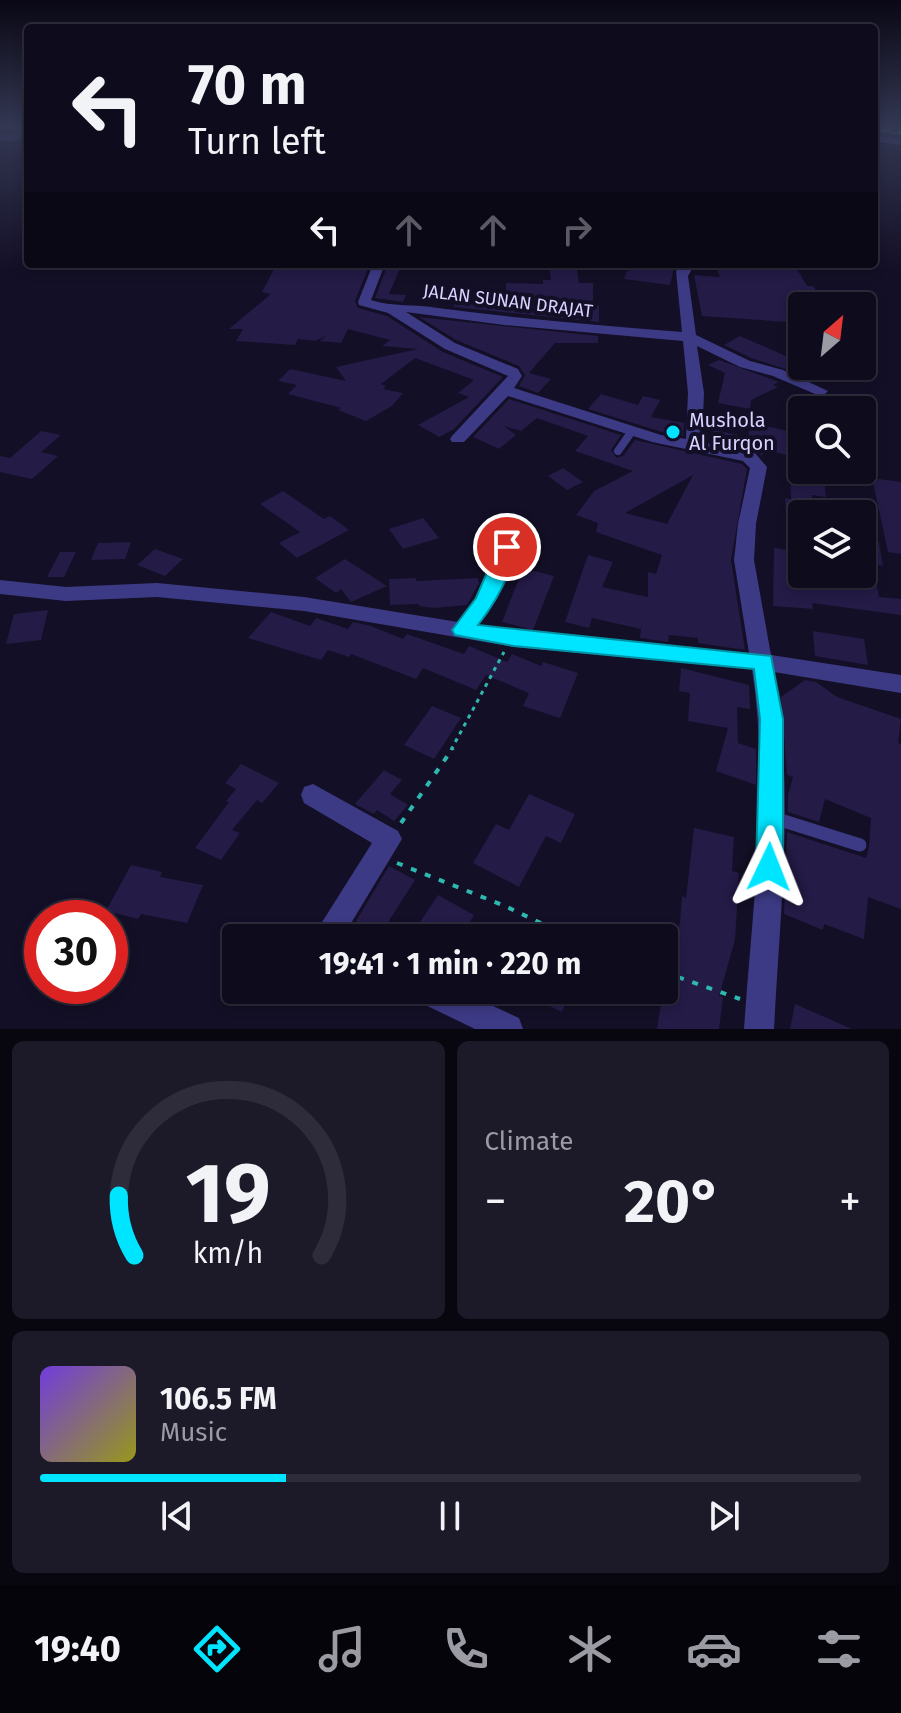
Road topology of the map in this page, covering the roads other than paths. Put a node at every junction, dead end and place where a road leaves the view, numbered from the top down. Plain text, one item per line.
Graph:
1 (377, 268) edge
2 (682, 268) edge
3 (393, 310) junction
4 (690, 337) junction
5 (505, 390) junction
6 (820, 391) dead end
7 (632, 431) junction
8 (458, 439) dead end
9 (694, 445) junction
10 (618, 451) dead end
11 (507, 547) dead end
12 (0, 587) edge
13 (463, 630) junction
14 (764, 662) junction
15 (901, 684) edge
16 (313, 795) dead end
17 (771, 817) junction
18 (860, 845) dead end
19 (335, 924) edge
20 (455, 1004) edge
21 (508, 1029) edge
22 (759, 1029) edge

1 - 3 street
2 - 4 street
3 - 4 street, JALAN SUNAN DRAJAT
3 - 5 street
4 - 6 street
4 - 9 street
5 - 7 street
5 - 8 street
7 - 9 street
7 - 10 lane
9 - 14 street
11 - 13 street
12 - 13 street
13 - 14 street
14 - 15 street
14 - 17 street
16 - 19 street
17 - 18 lane
17 - 22 street
20 - 21 street

